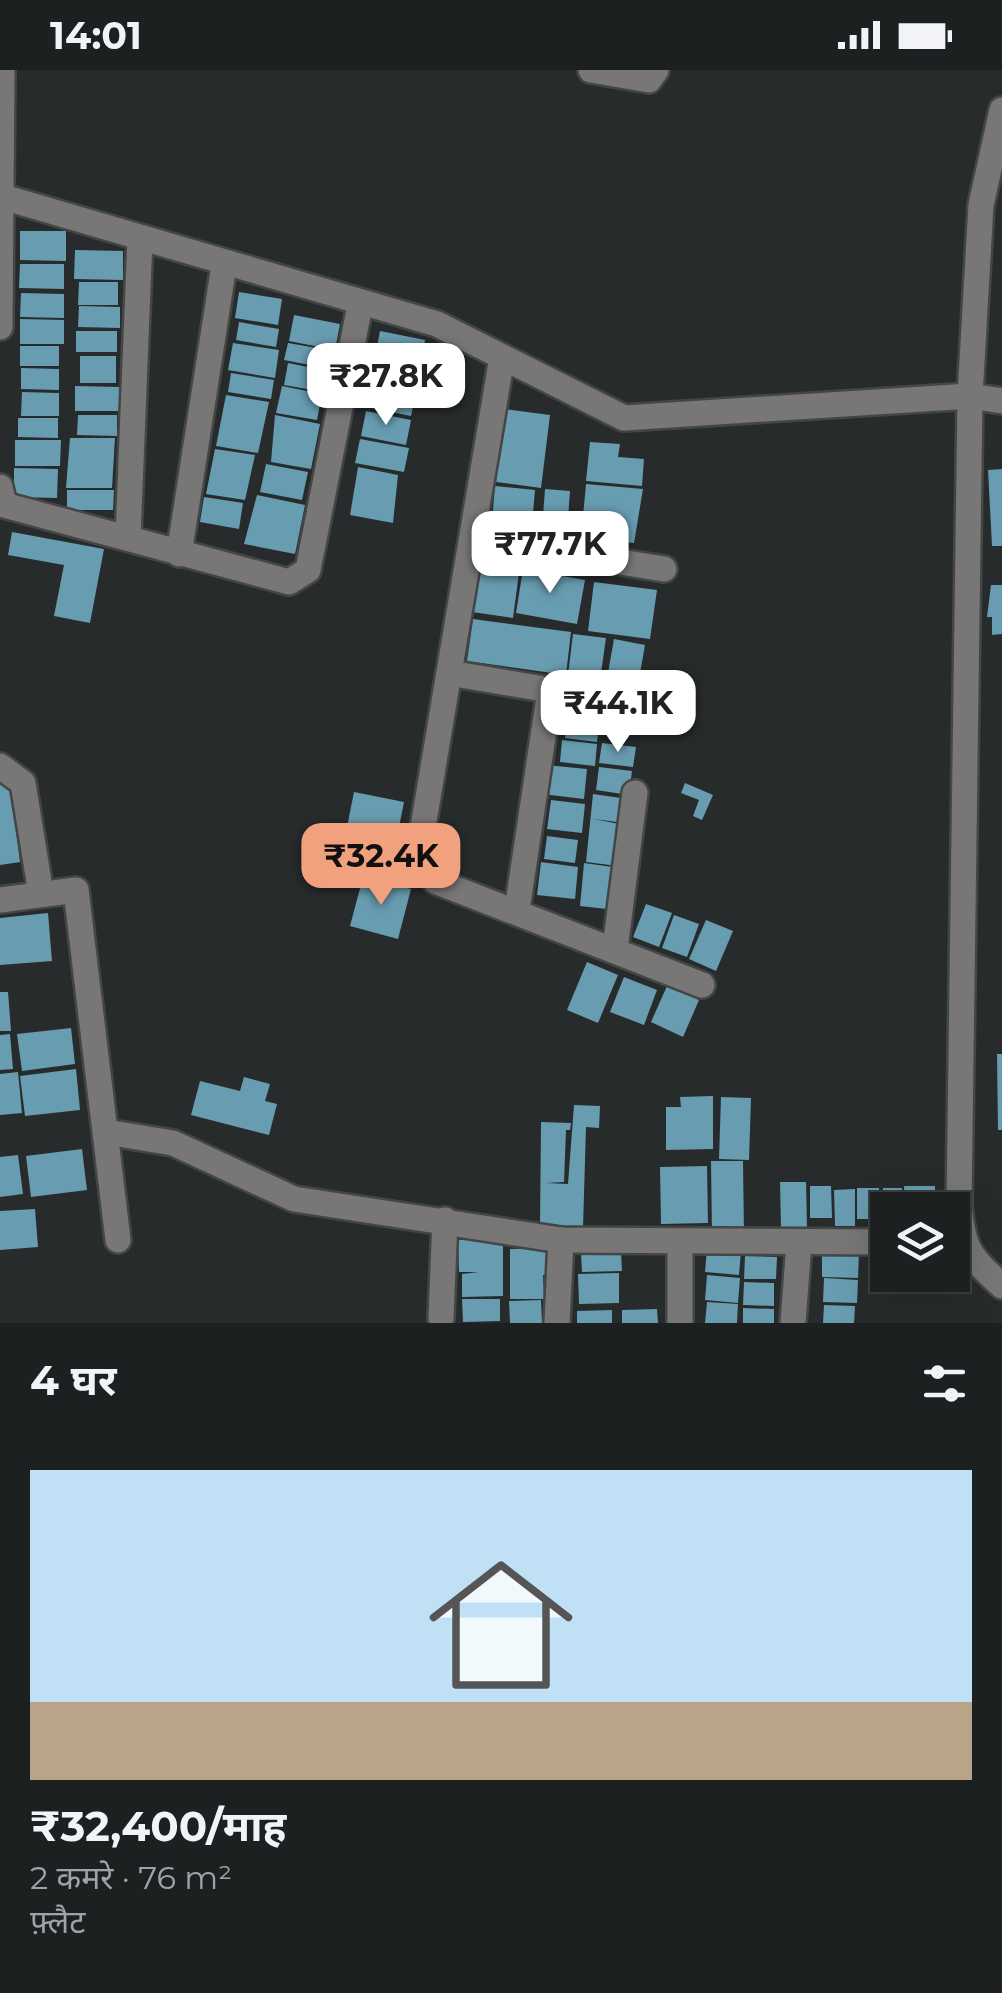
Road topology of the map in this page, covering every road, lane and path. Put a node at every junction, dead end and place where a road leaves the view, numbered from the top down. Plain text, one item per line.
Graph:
1 (2, 70) edge
2 (591, 70) edge
3 (656, 70) edge
4 (1002, 110) edge
5 (1, 145) edge
6 (4, 197) junction
7 (140, 238) junction
8 (224, 264) junction
9 (360, 305) junction
10 (0, 327) edge
11 (502, 358) junction
12 (970, 396) junction
13 (1002, 401) edge
14 (0, 486) edge
15 (128, 538) junction
16 (472, 538) junction
17 (179, 554) junction
18 (664, 569) dead end
19 (449, 673) junction
20 (612, 688) dead end
21 (550, 690) junction
22 (0, 766) edge
23 (635, 793) dead end
24 (41, 894) junction
25 (0, 900) edge
26 (517, 910) junction
27 (616, 949) junction
28 (702, 985) dead end
29 (106, 1132) junction
30 (958, 1192) edge
31 (445, 1220) junction
32 (118, 1240) dead end
33 (561, 1240) junction
34 (680, 1242) junction
35 (870, 1242) edge
36 (799, 1243) junction
37 (970, 1256) edge
38 (1002, 1286) edge
39 (441, 1318) dead end
40 (557, 1323) edge
41 (680, 1323) edge
42 (794, 1323) edge

1 - 5 street
2 - 3 street
4 - 12 street
5 - 6 street
6 - 7 street
6 - 10 street
7 - 8 street
7 - 15 street
8 - 9 street
8 - 17 street
9 - 11 street
9 - 17 street
11 - 12 street
11 - 16 street
12 - 13 street
12 - 30 street
14 - 15 street
15 - 17 street
16 - 18 street
16 - 19 street
19 - 21 street
19 - 26 street
20 - 21 street
21 - 26 street
22 - 24 street
23 - 27 street
24 - 25 street
24 - 29 street
26 - 27 street
27 - 28 street
29 - 31 street
29 - 32 street
31 - 33 street
31 - 39 street
33 - 34 street
33 - 40 street
34 - 36 street
34 - 41 street
35 - 36 street
36 - 42 street
37 - 38 street

